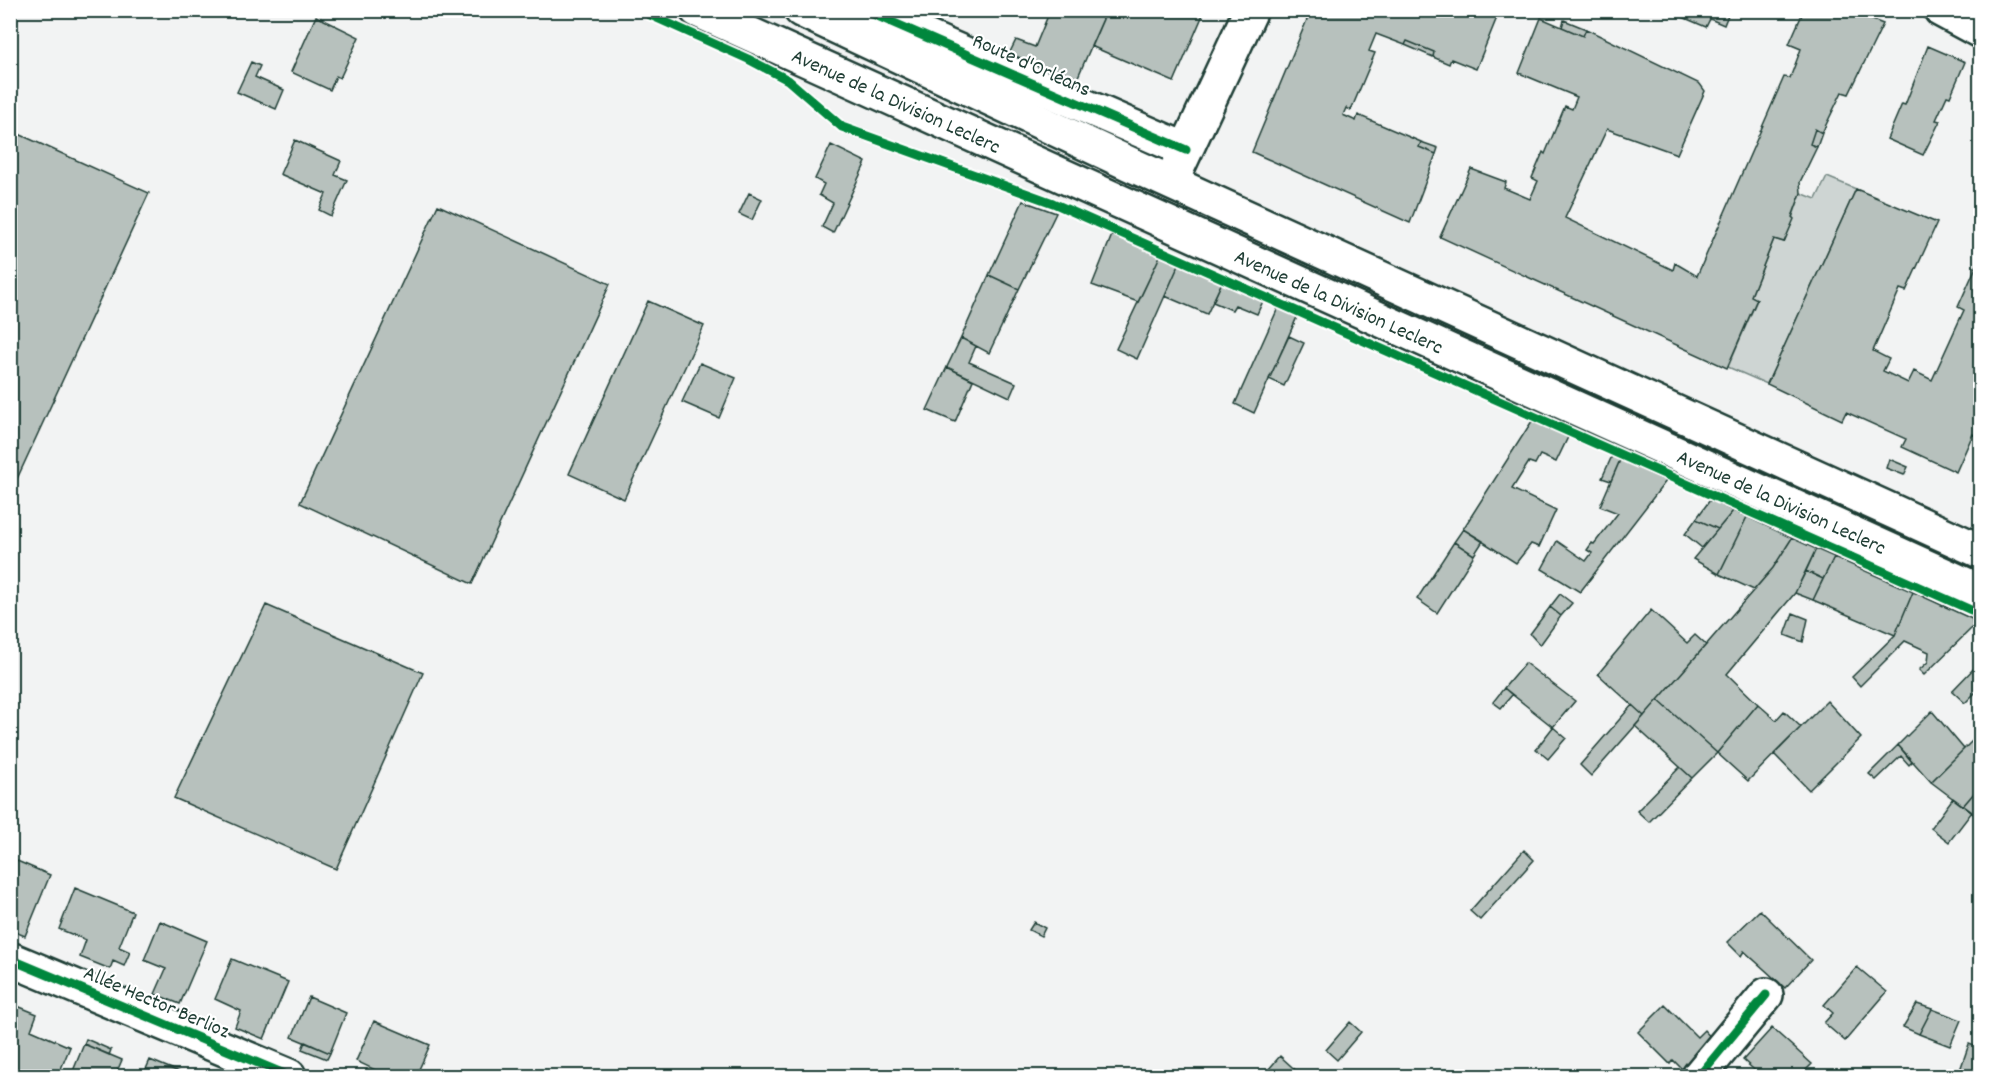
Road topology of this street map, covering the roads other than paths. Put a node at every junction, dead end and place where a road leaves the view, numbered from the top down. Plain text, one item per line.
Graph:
1 (697, 10) edge
2 (801, 10) edge
3 (864, 10) edge
4 (1251, 10) edge
5 (1941, 10) edge
6 (1980, 31) edge
7 (1186, 150) junction
8 (1172, 182) junction
9 (1980, 551) edge
10 (1980, 591) edge
11 (10, 959) edge
12 (1766, 995) dead end
13 (289, 1077) edge
14 (1699, 1077) edge

1 - 10 main road, Avenue de la Division Leclerc
2 - 8 main road, Avenue de la Division Leclerc
3 - 7 main road, Route d'Orléans
4 - 7 main road
5 - 6 main road
7 - 8 main road
8 - 9 main road, Avenue de la Division Leclerc
11 - 13 main road, Allée Hector Berlioz
12 - 14 main road

